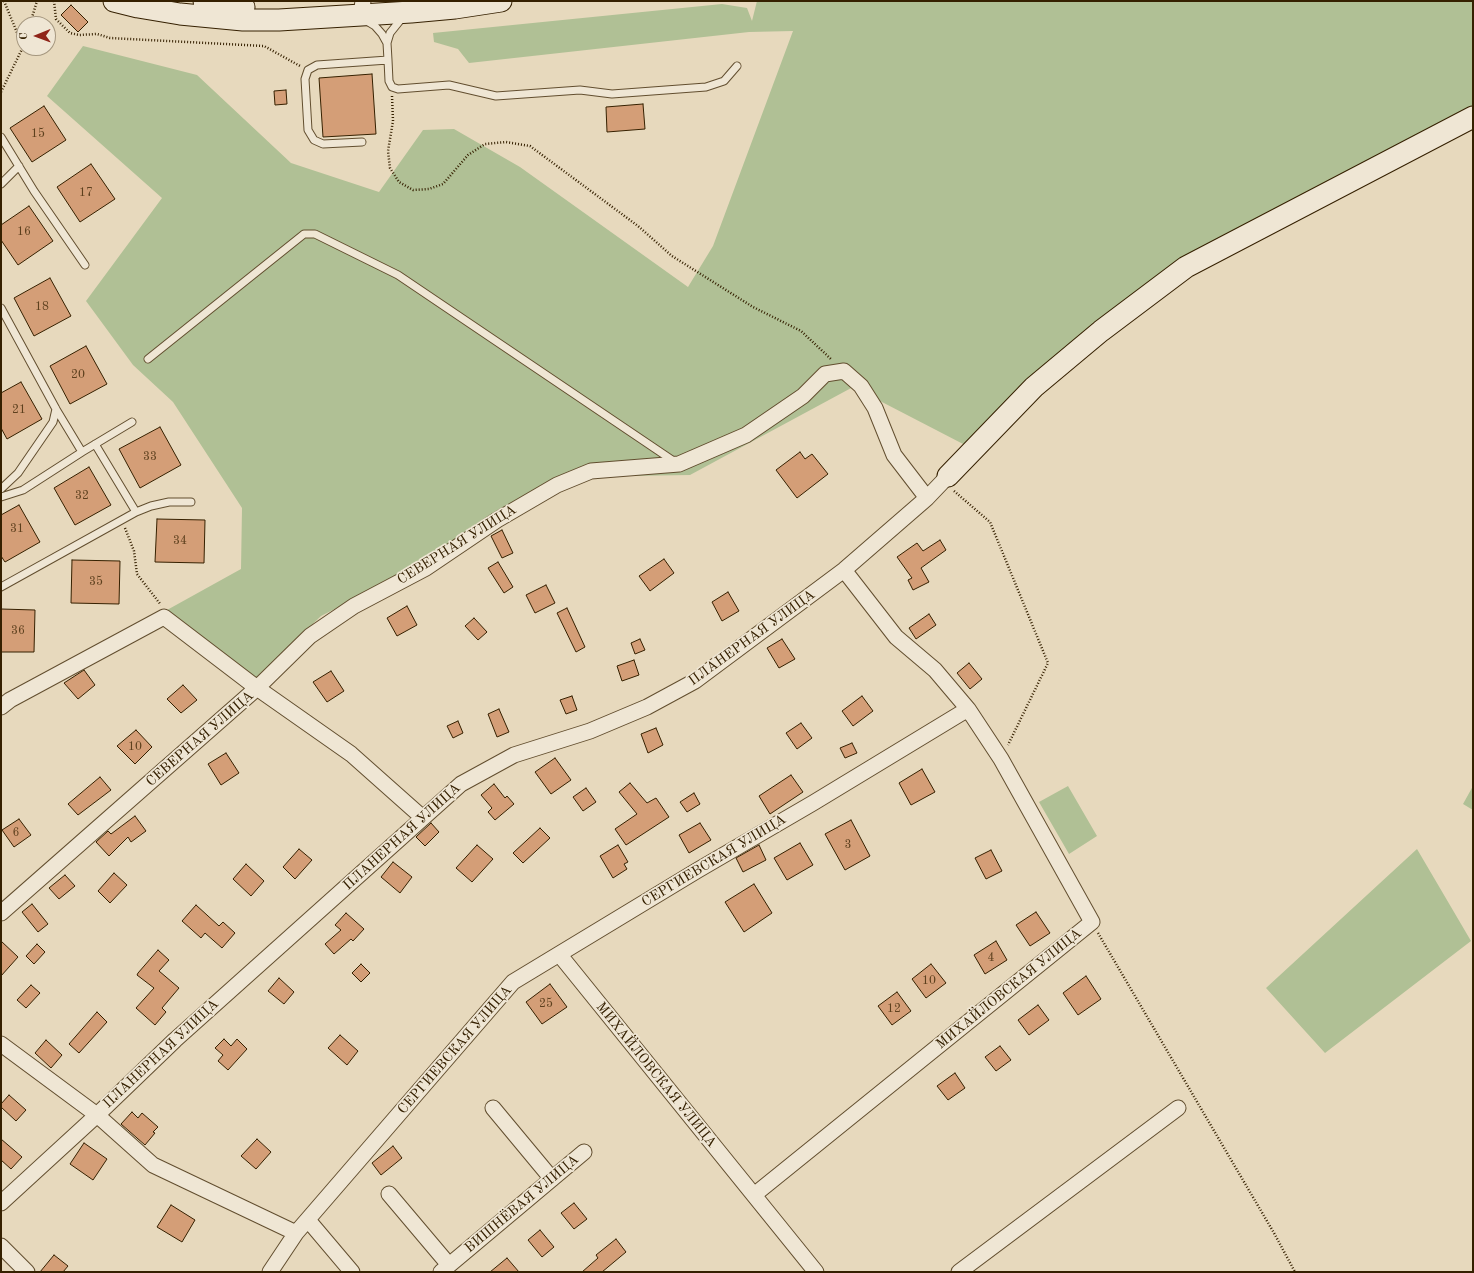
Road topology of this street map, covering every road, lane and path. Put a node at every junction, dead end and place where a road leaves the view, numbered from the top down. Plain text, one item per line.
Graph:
1 (4, 1) edge
2 (37, 1) edge
3 (54, 1) edge
4 (114, 1) edge
5 (204, 1) edge
6 (501, 1) edge
7 (362, 8) edge
8 (411, 12) junction
9 (32, 16) edge
10 (328, 17) junction
11 (16, 28) edge
12 (387, 42) junction
13 (19, 56) edge
14 (388, 60) junction
15 (737, 66) dead end
16 (308, 70) junction
17 (392, 87) junction
18 (1, 92) edge
19 (1473, 117) edge
20 (1, 137) edge
21 (362, 142) dead end
22 (19, 166) junction
23 (1, 184) edge
24 (86, 265) dead end
25 (1, 308) edge
26 (148, 359) dead end
27 (844, 371) junction
28 (56, 409) junction
29 (132, 422) dead end
30 (95, 444) junction
31 (82, 452) junction
32 (679, 464) junction
33 (945, 479) junction
34 (1, 489) edge
35 (1, 497) edge
36 (927, 498) junction
37 (191, 502) dead end
38 (136, 512) junction
39 (125, 528) dead end
40 (844, 570) junction
41 (1, 586) edge
42 (161, 604) dead end
43 (257, 688) junction
44 (1, 707) edge
45 (968, 709) junction
46 (1001, 759) junction
47 (423, 818) junction
48 (1, 913) edge
49 (1092, 922) junction
50 (559, 954) junction
51 (1, 1044) edge
52 (493, 1108) dead end
53 (1178, 1108) dead end
54 (97, 1115) junction
55 (584, 1152) dead end
56 (552, 1179) junction
57 (389, 1194) dead end
58 (754, 1195) junction
59 (1, 1203) edge
60 (311, 1223) junction
61 (296, 1233) junction
62 (1, 1246) edge
63 (445, 1269) edge
64 (27, 1272) edge
65 (270, 1272) edge
66 (352, 1272) edge
67 (816, 1272) edge
68 (959, 1272) edge
69 (1295, 1272) edge

1 - 11 path
2 - 9 path
3 - 16 path
4 - 10 street
5 - 10 street
6 - 8 street
7 - 8 street
7 - 10 street
7 - 12 lane
8 - 12 lane
12 - 14 lane
13 - 18 path
14 - 16 lane
14 - 17 lane
15 - 17 lane
16 - 21 lane
17 - 27 path
19 - 33 street
20 - 22 lane
22 - 23 lane
22 - 24 lane
25 - 28 lane
26 - 32 lane
27 - 32 street, СЕВЕРНАЯ УЛИЦА
27 - 36 street
28 - 31 lane
28 - 34 lane
29 - 30 lane
30 - 31 lane
30 - 38 lane
31 - 35 lane
32 - 43 street, СЕВЕРНАЯ УЛИЦА
33 - 36 street, ПЛАНЕРНАЯ УЛИЦА
33 - 46 path
36 - 40 street, ПЛАНЕРНАЯ УЛИЦА
37 - 38 lane
38 - 41 lane
39 - 42 path
40 - 45 street, МИХАЙЛОВСКАЯ УЛИЦА
40 - 47 street, ПЛАНЕРНАЯ УЛИЦА
43 - 44 street
43 - 47 street
43 - 48 street, СЕВЕРНАЯ УЛИЦА
45 - 46 street, МИХАЙЛОВСКАЯ УЛИЦА
45 - 50 street, СЕРГИЕВСКАЯ УЛИЦА
46 - 49 street, МИХАЙЛОВСКАЯ УЛИЦА
47 - 54 street, ПЛАНЕРНАЯ УЛИЦА
49 - 58 street, МИХАЙЛОВСКАЯ УЛИЦА
49 - 69 path
50 - 58 street, МИХАЙЛОВСКАЯ УЛИЦА
50 - 60 street, СЕРГИЕВСКАЯ УЛИЦА
51 - 54 street
52 - 56 street
53 - 68 street
54 - 59 street, ПЛАНЕРНАЯ УЛИЦА
54 - 61 street
55 - 56 street, ВИШНЁВАЯ УЛИЦА
56 - 63 street, ВИШНЁВАЯ УЛИЦА
57 - 63 street
58 - 67 street, МИХАЙЛОВСКАЯ УЛИЦА
60 - 61 street, СЕРГИЕВСКАЯ УЛИЦА
60 - 66 street
61 - 65 street, СЕРГИЕВСКАЯ УЛИЦА
62 - 64 street

